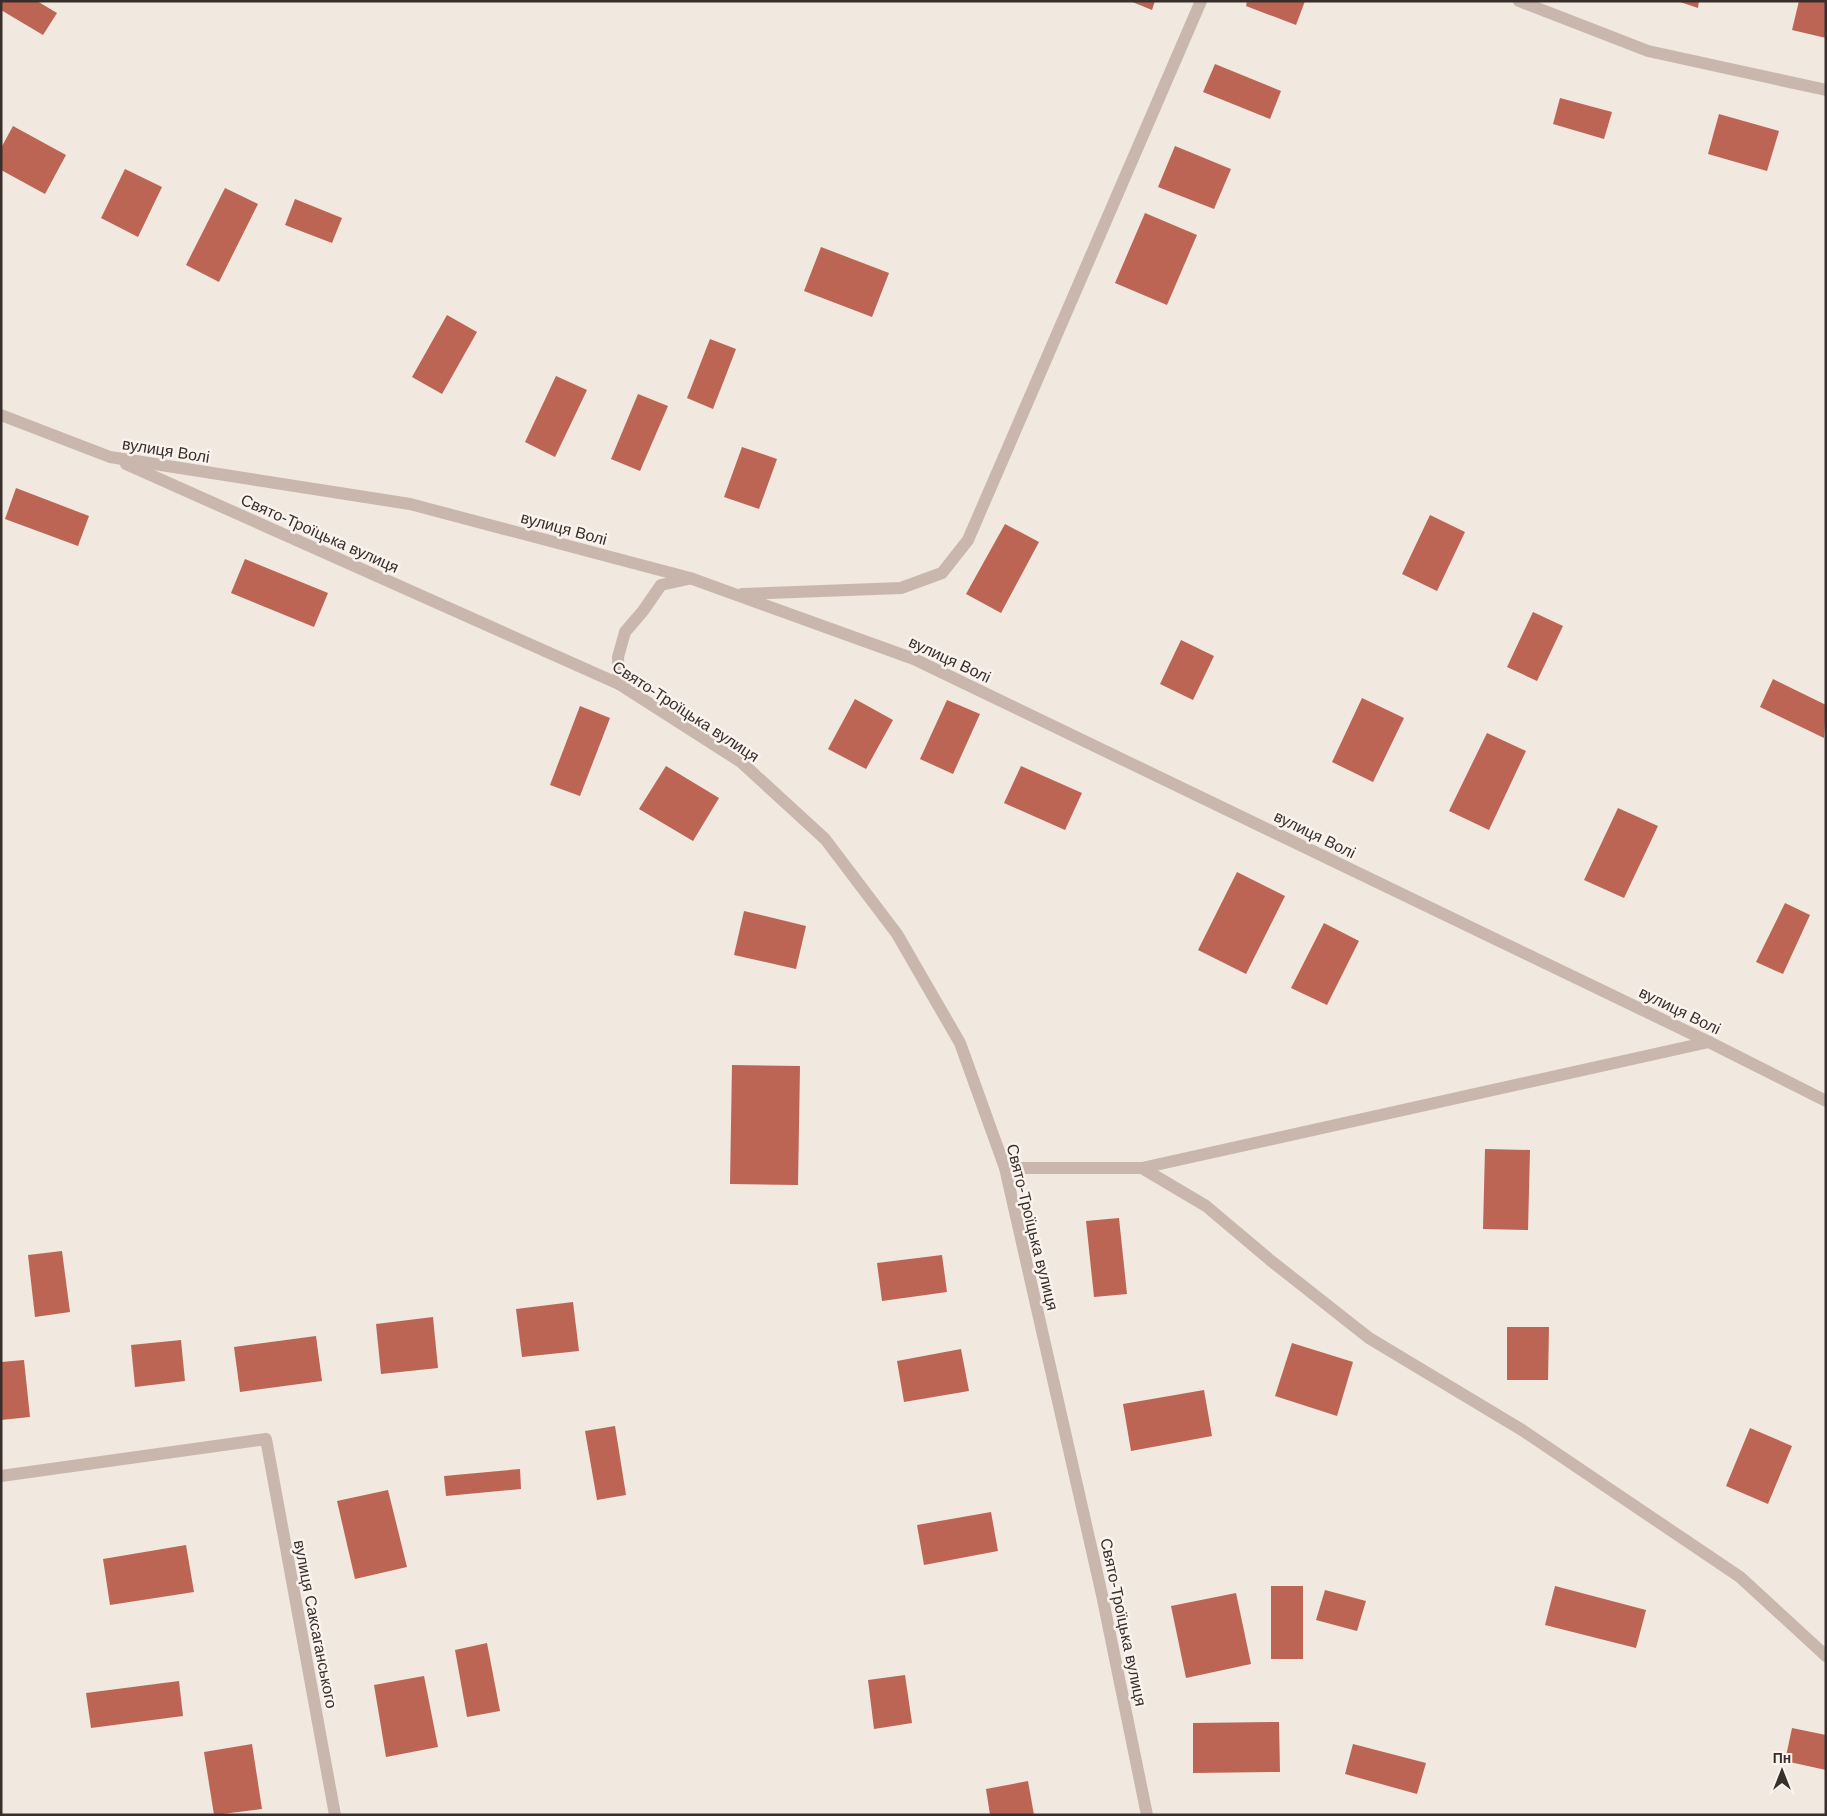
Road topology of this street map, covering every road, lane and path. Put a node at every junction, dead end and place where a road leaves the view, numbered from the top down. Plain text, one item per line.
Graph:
1 (1201, 1) edge
2 (1519, 1) edge
3 (1826, 90) edge
4 (1, 415) edge
5 (110, 457) junction
6 (690, 578) junction
7 (734, 594) junction
8 (619, 684) junction
9 (1709, 1042) junction
10 (1826, 1101) edge
11 (1005, 1168) junction
12 (1142, 1168) junction
13 (1, 1476) edge
14 (1826, 1656) edge
15 (335, 1815) edge
16 (1146, 1815) edge

1 - 7 street
2 - 3 street
4 - 5 street, вулиця Волі
5 - 6 street, вулиця Волі
5 - 8 street, Свято-Троїцька вулиця
6 - 7 street, вулиця Волі
6 - 8 street
7 - 9 street, вулиця Волі
8 - 11 street, Свято-Троїцька вулиця
9 - 10 street, вулиця Волі
9 - 12 street
11 - 12 street
11 - 16 street, Свято-Троїцька вулиця
12 - 14 street
13 - 15 street, вулиця Саксаганського

